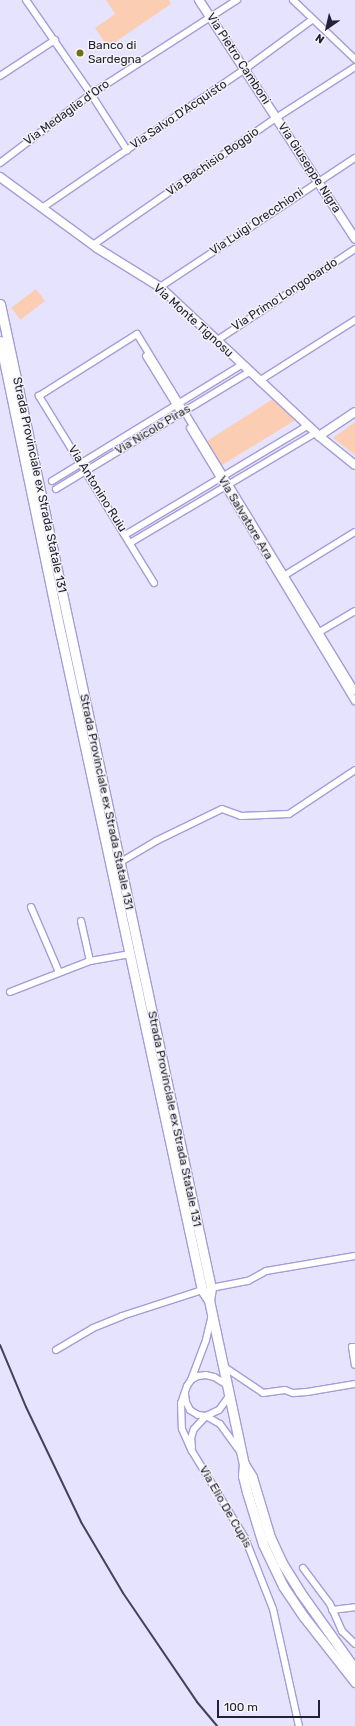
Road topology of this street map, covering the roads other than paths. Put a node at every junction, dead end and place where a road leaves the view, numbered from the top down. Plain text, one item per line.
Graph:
1 (26, 0) edge
2 (199, 0) edge
3 (237, 0) edge
4 (293, 0) edge
5 (210, 16) junction
6 (313, 19) junction
7 (55, 40) junction
8 (355, 58) edge
9 (355, 67) edge
10 (245, 69) junction
11 (0, 76) edge
12 (91, 94) junction
13 (276, 118) junction
14 (127, 150) junction
15 (355, 158) edge
16 (0, 163) edge
17 (0, 178) edge
18 (317, 182) junction
19 (42, 208) junction
20 (355, 238) edge
21 (92, 245) junction
22 (355, 249) edge
23 (160, 287) junction
24 (0, 304) edge
25 (355, 320) edge
26 (0, 341) edge
27 (216, 341) junction
28 (241, 365) junction
29 (249, 372) junction
30 (259, 382) junction
31 (39, 396) joint
32 (178, 403) junction
33 (183, 412) junction
34 (355, 412) edge
35 (307, 426) junction
36 (317, 434) junction
37 (80, 463) junction
38 (355, 465) edge
39 (85, 471) junction
40 (222, 477) junction
41 (52, 481) dead end
42 (227, 485) junction
43 (56, 489) dead end
44 (355, 532) edge
45 (125, 535) junction
46 (130, 543) junction
47 (283, 576) junction
48 (154, 583) dead end
49 (355, 612) edge
50 (317, 633) junction
51 (355, 690) edge
52 (355, 701) edge
53 (355, 770) edge
54 (119, 863) junction
55 (31, 907) dead end
56 (81, 922) dead end
57 (130, 954) junction
58 (90, 961) junction
59 (59, 972) junction
60 (10, 992) dead end
61 (355, 1256) edge
62 (206, 1289) junction
63 (212, 1314) junction
64 (355, 1347) edge
65 (56, 1350) dead end
66 (355, 1365) edge
67 (223, 1366) junction
68 (191, 1380) junction
69 (355, 1384) edge
70 (227, 1385) junction
71 (185, 1393) junction
72 (229, 1396) junction
73 (206, 1416) junction
74 (192, 1451) junction
75 (242, 1454) junction
76 (244, 1464) junction
77 (303, 1568) dead end
78 (355, 1607) edge
79 (332, 1610) junction
80 (355, 1644) edge
81 (355, 1669) edge
82 (355, 1682) edge
83 (299, 1726) edge

1 - 7 street
2 - 5 street, Via Pietro Camboni
3 - 5 street, Via Medaglie d'Oro
4 - 6 street
5 - 10 street, Via Pietro Camboni
5 - 12 street, Via Medaglie d'Oro
6 - 8 street
6 - 10 street, Via Salvo D'Acquisto
7 - 11 street
7 - 12 street
9 - 13 street, Via Bachisio Boggio
10 - 13 street, Via Pietro Camboni
10 - 14 street, Via Salvo D'Acquisto
12 - 14 street
12 - 16 street, Via Medaglie d'Oro
13 - 18 street, Via Giuseppe Nigra
13 - 21 street, Via Bachisio Boggio
14 - 19 street, Via Salvo D'Acquisto
15 - 18 street, Via Luigi Orecchioni
17 - 19 street, Via Monte Tignosu
18 - 20 street, Via Giuseppe Nigra
18 - 23 street, Via Luigi Orecchioni
19 - 21 street, Via Monte Tignosu
21 - 23 street, Via Monte Tignosu
22 - 27 street, Via Primo Longobardo
23 - 27 street, Via Monte Tignosu
24 - 54 main road, Strada Provinciale ex Strada Statale 131
25 - 30 street
26 - 57 main road, Strada Provinciale ex Strada Statale 131
27 - 28 street, Via Monte Tignosu
28 - 29 street, Via Monte Tignosu
28 - 32 street, Via Nicolò Piras
29 - 30 street, Via Monte Tignosu
29 - 33 street, Via Nicolò Piras
30 - 35 street, Via Monte Tignosu
31 - 32 street, Via Salvatore Ara
31 - 37 street, Via Antonino Ruiu
32 - 33 street, Via Salvatore Ara
32 - 37 street, Via Nicolò Piras
33 - 39 street, Via Nicolò Piras
33 - 40 street, Via Salvatore Ara
34 - 36 street
35 - 36 street, Via Monte Tignosu
35 - 40 street
36 - 38 street, Via Monte Tignosu
36 - 42 street
37 - 39 street, Via Antonino Ruiu
37 - 41 street, Via Nicolò Piras
39 - 43 street, Via Nicolò Piras
39 - 45 street, Via Antonino Ruiu
40 - 42 street, Via Salvatore Ara
40 - 45 street
42 - 46 street
42 - 47 street, Via Salvatore Ara
44 - 47 street
45 - 46 street, Via Antonino Ruiu
46 - 48 street, Via Antonino Ruiu
47 - 50 street, Via Salvatore Ara
49 - 50 street
50 - 51 street, Via Salvatore Ara
50 - 52 street, Via Salvatore Ara
53 - 54 street
54 - 62 main road, Strada Provinciale ex Strada Statale 131
55 - 59 street
56 - 58 street
57 - 58 street
57 - 62 main road, Strada Provinciale ex Strada Statale 131
58 - 59 street
59 - 60 street
61 - 62 street
62 - 63 main road, Strada Provinciale ex Strada Statale 131
62 - 65 street
63 - 67 main road, Strada Provinciale ex Strada Statale 131
63 - 68 street, Via Elio De Cupis
64 - 66 street
67 - 69 street
67 - 70 main road, Strada Provinciale ex Strada Statale 131
68 - 70 street
68 - 71 street, Via Elio De Cupis
70 - 72 main road, Strada Provinciale ex Strada Statale 131
71 - 73 street
71 - 74 street, Via Elio De Cupis
72 - 73 street
72 - 75 main road, Strada Provinciale ex Strada Statale 131
73 - 74 street
73 - 75 street
74 - 83 street, Via Elio De Cupis
75 - 76 main road, Strada Provinciale ex Strada Statale 131
76 - 81 main road, Strada Provinciale ex Strada Statale 131
76 - 82 main road, Strada Provinciale ex Strada Statale 131
77 - 79 street
78 - 79 street
79 - 80 street

